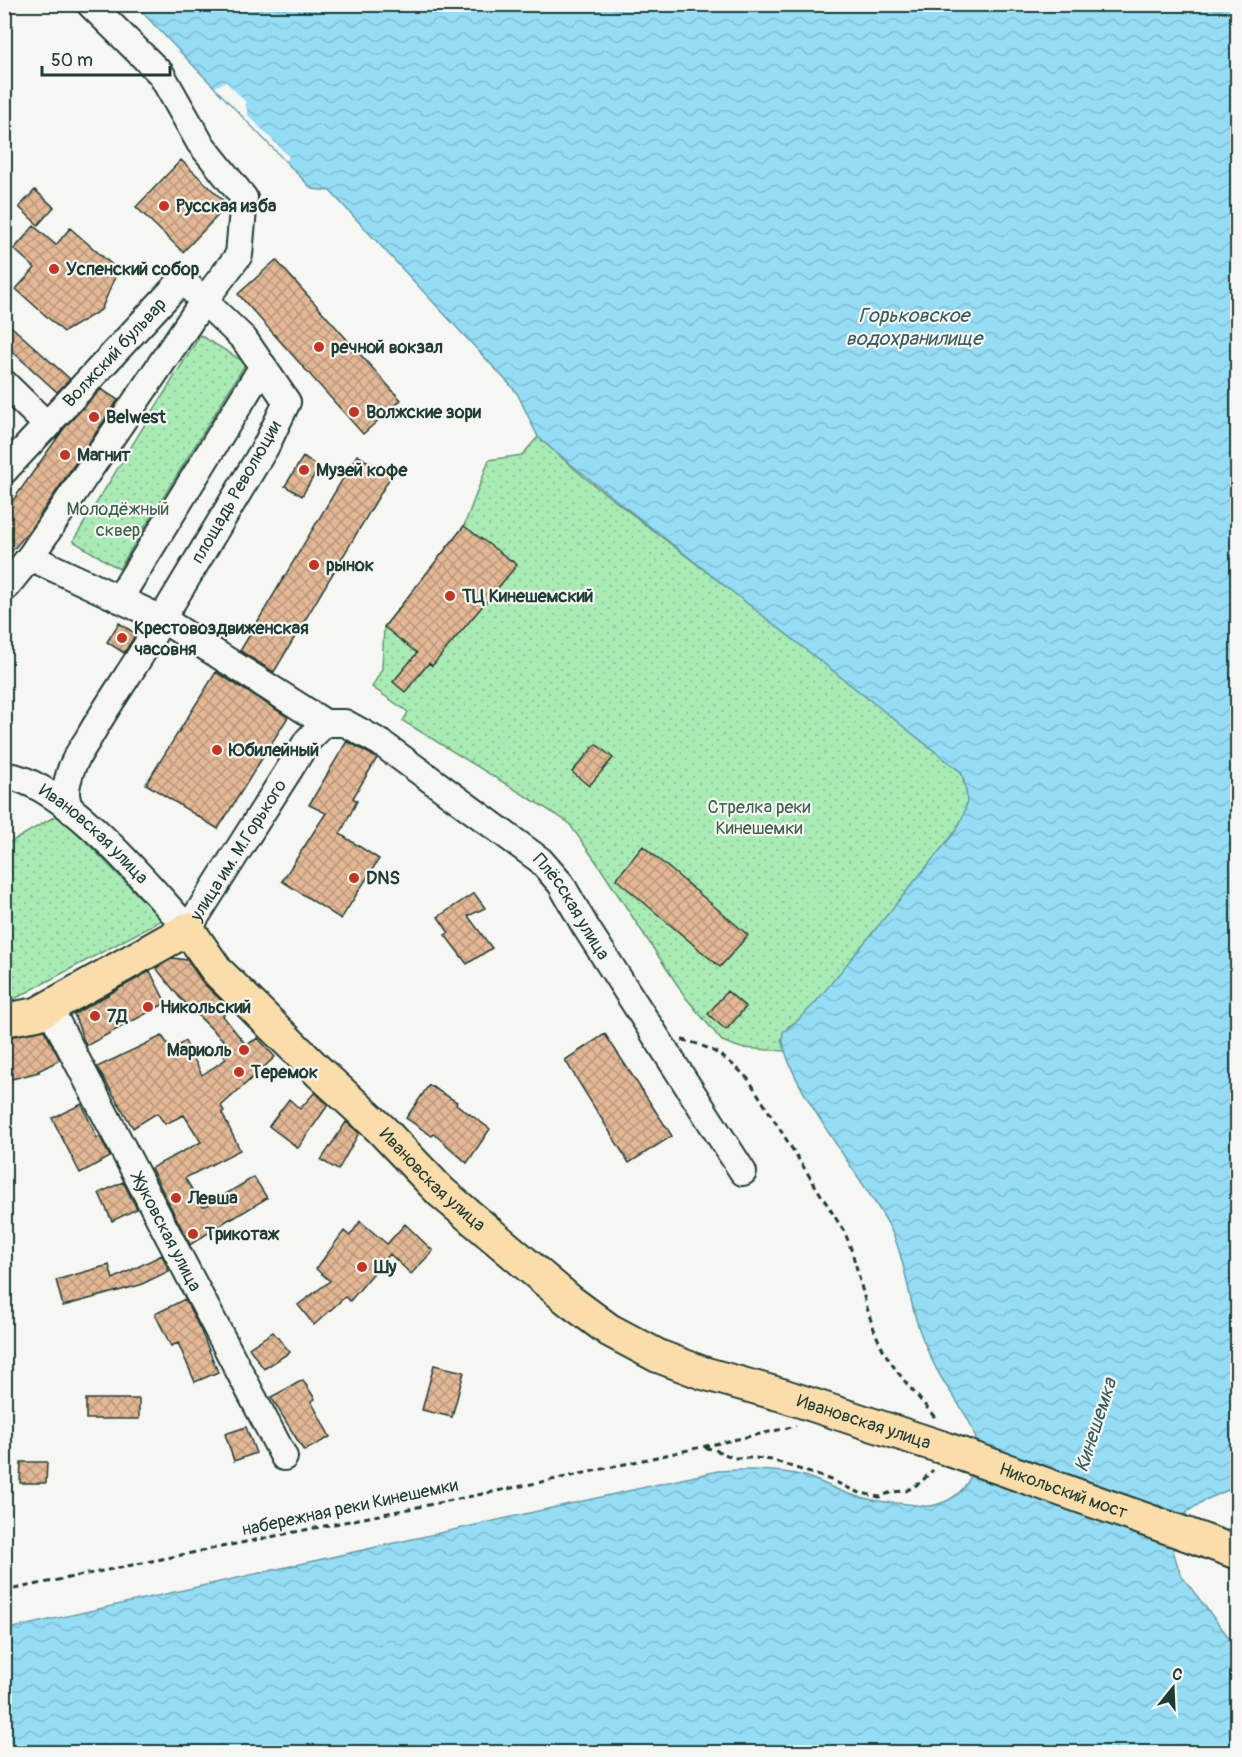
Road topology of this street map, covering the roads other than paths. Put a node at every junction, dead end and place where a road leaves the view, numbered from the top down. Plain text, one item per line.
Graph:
1 (90, 4) edge
2 (182, 280) joint
3 (203, 302) junction
4 (263, 366) junction
5 (4, 383) edge
6 (48, 426) junction
7 (4, 471) edge
8 (30, 557) junction
9 (4, 589) edge
10 (119, 599) junction
11 (162, 619) junction
12 (325, 723) junction
13 (71, 768) junction
14 (8, 780) edge
15 (72, 811) junction
16 (188, 929) junction
17 (49, 1007) junction
18 (4, 1020) edge
19 (743, 1172) dead end
20 (939, 1445) joint
21 (284, 1457) dead end
22 (1238, 1553) edge

1 - 3 street
2 - 3 street, площадь Революции
2 - 6 street, Волжский бульвар
3 - 4 street, площадь Революции
3 - 8 street
4 - 10 street
4 - 11 street, площадь Революции
5 - 6 street
6 - 7 street, Волжский бульвар
8 - 9 street
8 - 10 street
10 - 11 street
11 - 12 street
11 - 13 street, площадь Революции
12 - 16 street, улица им. М.Горького
12 - 19 street, Плёсская улица
13 - 14 street
13 - 15 street
14 - 15 street, Ивановская улица
15 - 16 street, Ивановская улица
16 - 17 main road, улица им. М.Горького
16 - 20 main road, Ивановская улица
17 - 18 main road, улица им. М.Горького
17 - 21 street, Жуковская улица
20 - 22 main road, Никольский мост, bridge

